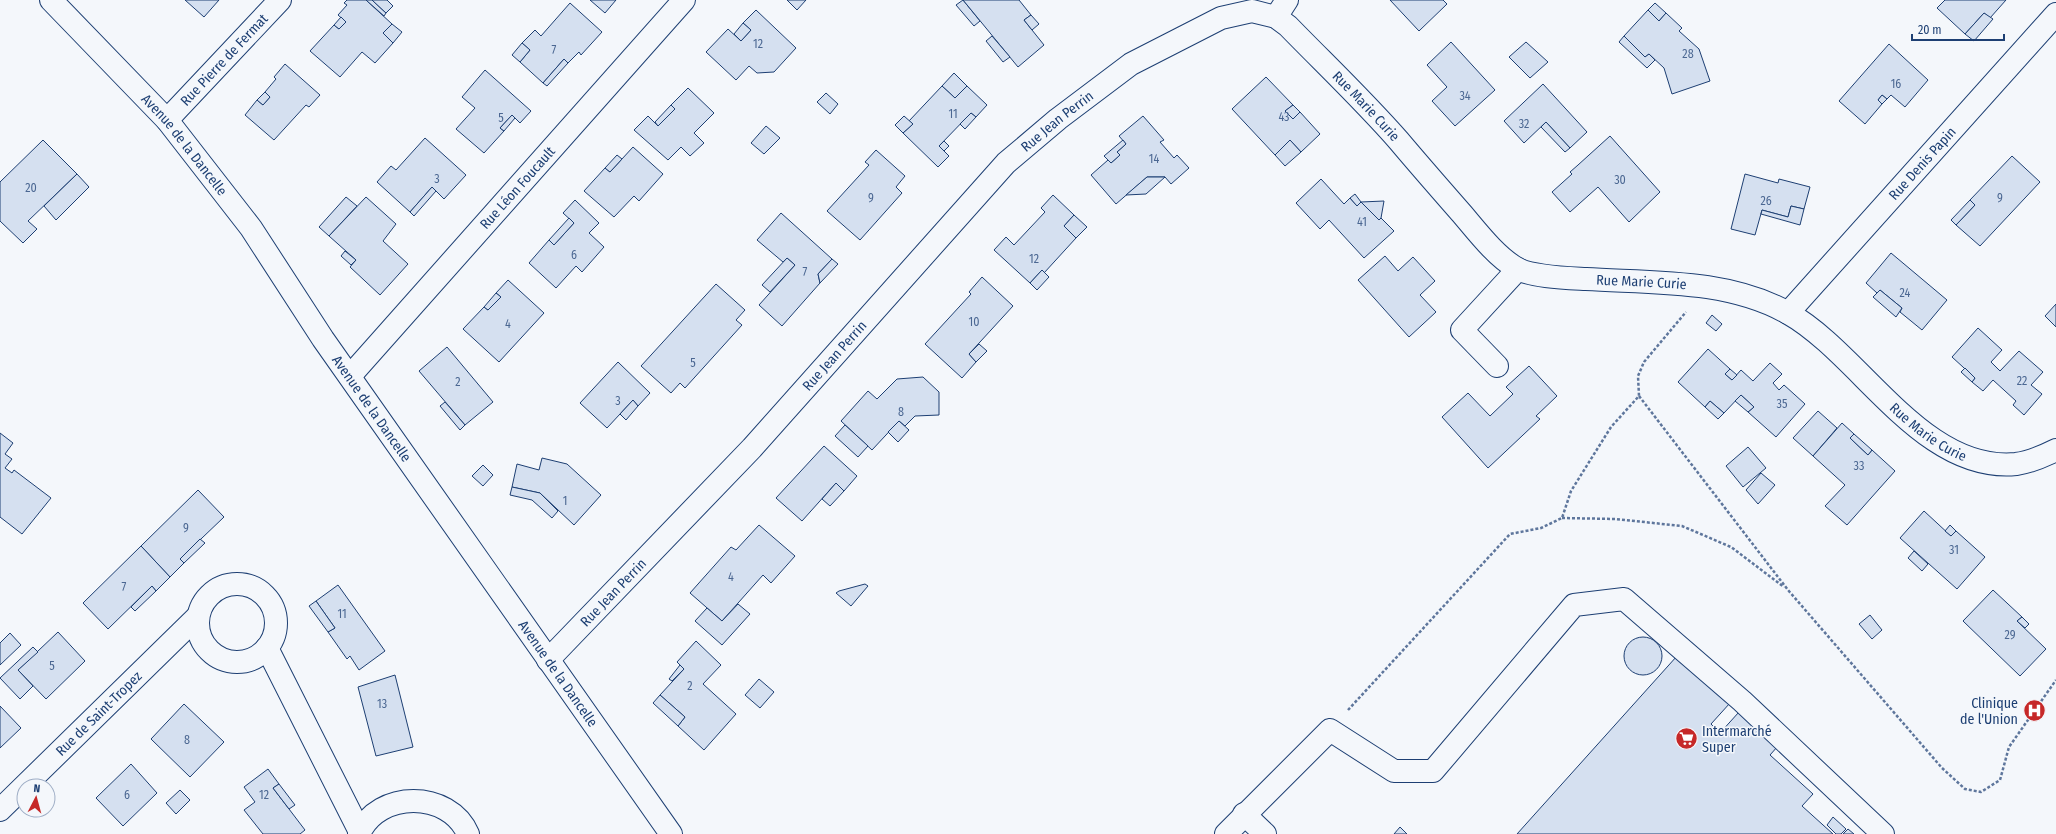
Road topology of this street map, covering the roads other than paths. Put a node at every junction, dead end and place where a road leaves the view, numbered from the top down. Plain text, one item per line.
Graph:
1 (51, 0) edge
2 (280, 0) edge
3 (684, 0) edge
4 (1281, 8) edge
5 (2056, 14) edge
6 (1131, 64) joint
7 (167, 120) junction
8 (1518, 269) junction
9 (1788, 313) junction
10 (1496, 366) dead end
11 (350, 376) junction
12 (2056, 450) edge
13 (198, 617) junction
14 (267, 648) junction
15 (548, 660) junction
16 (0, 810) edge
17 (1244, 814) junction
18 (360, 833) edge
19 (468, 834) edge
20 (671, 834) edge
21 (1226, 834) edge
22 (1265, 834) edge
23 (1883, 834) edge

1 - 7 street, Avenue de la Dancelle
2 - 7 street, Rue Pierre de Fermat
3 - 11 street, Rue Léon Foucault
4 - 6 street, Rue Marie Curie
4 - 8 street, Rue Marie Curie
5 - 9 street, Rue Denis Papin
6 - 15 street, Rue Jean Perrin
7 - 11 street, Avenue de la Dancelle
8 - 9 street, Rue Marie Curie
8 - 10 street
9 - 12 street, Rue Marie Curie
11 - 15 street, Avenue de la Dancelle
13 - 14 street, Rue de Saint-Tropez
13 - 14 street, Rue de Saint-Tropez
13 - 16 street, Rue de Saint-Tropez
14 - 18 street
15 - 20 street, Avenue de la Dancelle
17 - 21 street
17 - 22 street
17 - 23 street
18 - 19 street

